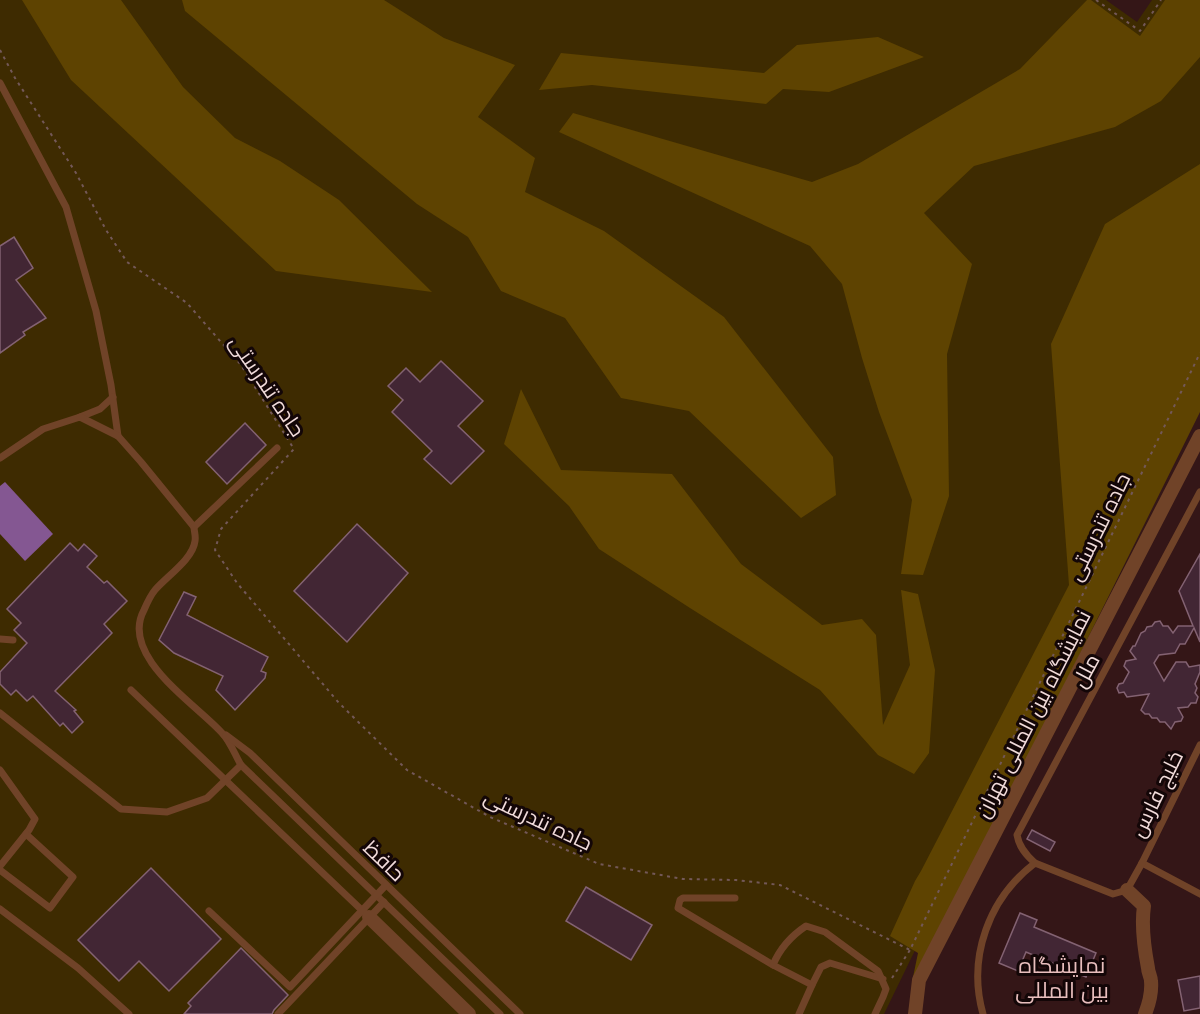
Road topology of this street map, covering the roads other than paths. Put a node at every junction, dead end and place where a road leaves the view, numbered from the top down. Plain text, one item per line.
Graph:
1 (0, 83) edge
2 (113, 397) junction
3 (80, 417) junction
4 (118, 436) junction
5 (1200, 436) edge
6 (277, 448) dead end
7 (0, 458) edge
8 (1200, 492) edge
9 (194, 527) junction
10 (0, 639) edge
11 (13, 640) dead end
12 (131, 690) dead end
13 (0, 713) edge
14 (224, 734) junction
15 (1200, 745) edge
16 (241, 765) junction
17 (0, 770) edge
18 (225, 779) junction
19 (26, 834) junction
20 (1035, 862) junction
21 (1142, 863) junction
22 (0, 868) edge
23 (386, 885) junction
24 (1127, 890) junction
25 (1200, 894) edge
26 (376, 895) junction
27 (735, 898) dead end
28 (384, 902) junction
29 (0, 909) edge
30 (209, 911) dead end
31 (366, 913) junction
32 (773, 965) junction
33 (883, 980) junction
34 (812, 986) junction
35 (129, 1014) edge
36 (278, 1014) edge
37 (469, 1014) edge
38 (500, 1014) edge
39 (520, 1014) edge
40 (799, 1014) edge
41 (875, 1014) edge
42 (915, 1014) edge
43 (983, 1014) edge
44 (1145, 1014) edge

1 - 2 lane
2 - 3 lane
2 - 4 lane
3 - 4 lane
3 - 7 lane
4 - 9 lane
5 - 42 street, نمایشگاه بین المللی تهران
6 - 9 lane
8 - 20 lane, ملل
9 - 14 lane
10 - 11 lane
12 - 18 lane
13 - 18 lane
14 - 16 lane, حافظ
14 - 23 lane, حافظ
15 - 21 lane, خلیج فارس
16 - 18 lane
16 - 26 lane, حافظ
17 - 19 lane
18 - 31 lane
19 - 22 lane
19 - 22 lane
20 - 24 lane
20 - 43 lane
21 - 24 lane
21 - 25 lane, خلیج فارس
23 - 26 lane
23 - 39 lane, حافظ
24 - 44 street
26 - 28 lane, حافظ
26 - 31 lane
27 - 32 lane
28 - 31 lane
28 - 38 lane, حافظ
29 - 35 lane
30 - 31 lane
31 - 36 lane
31 - 37 street
32 - 33 lane
32 - 34 lane
33 - 34 lane
33 - 41 lane
34 - 40 lane

